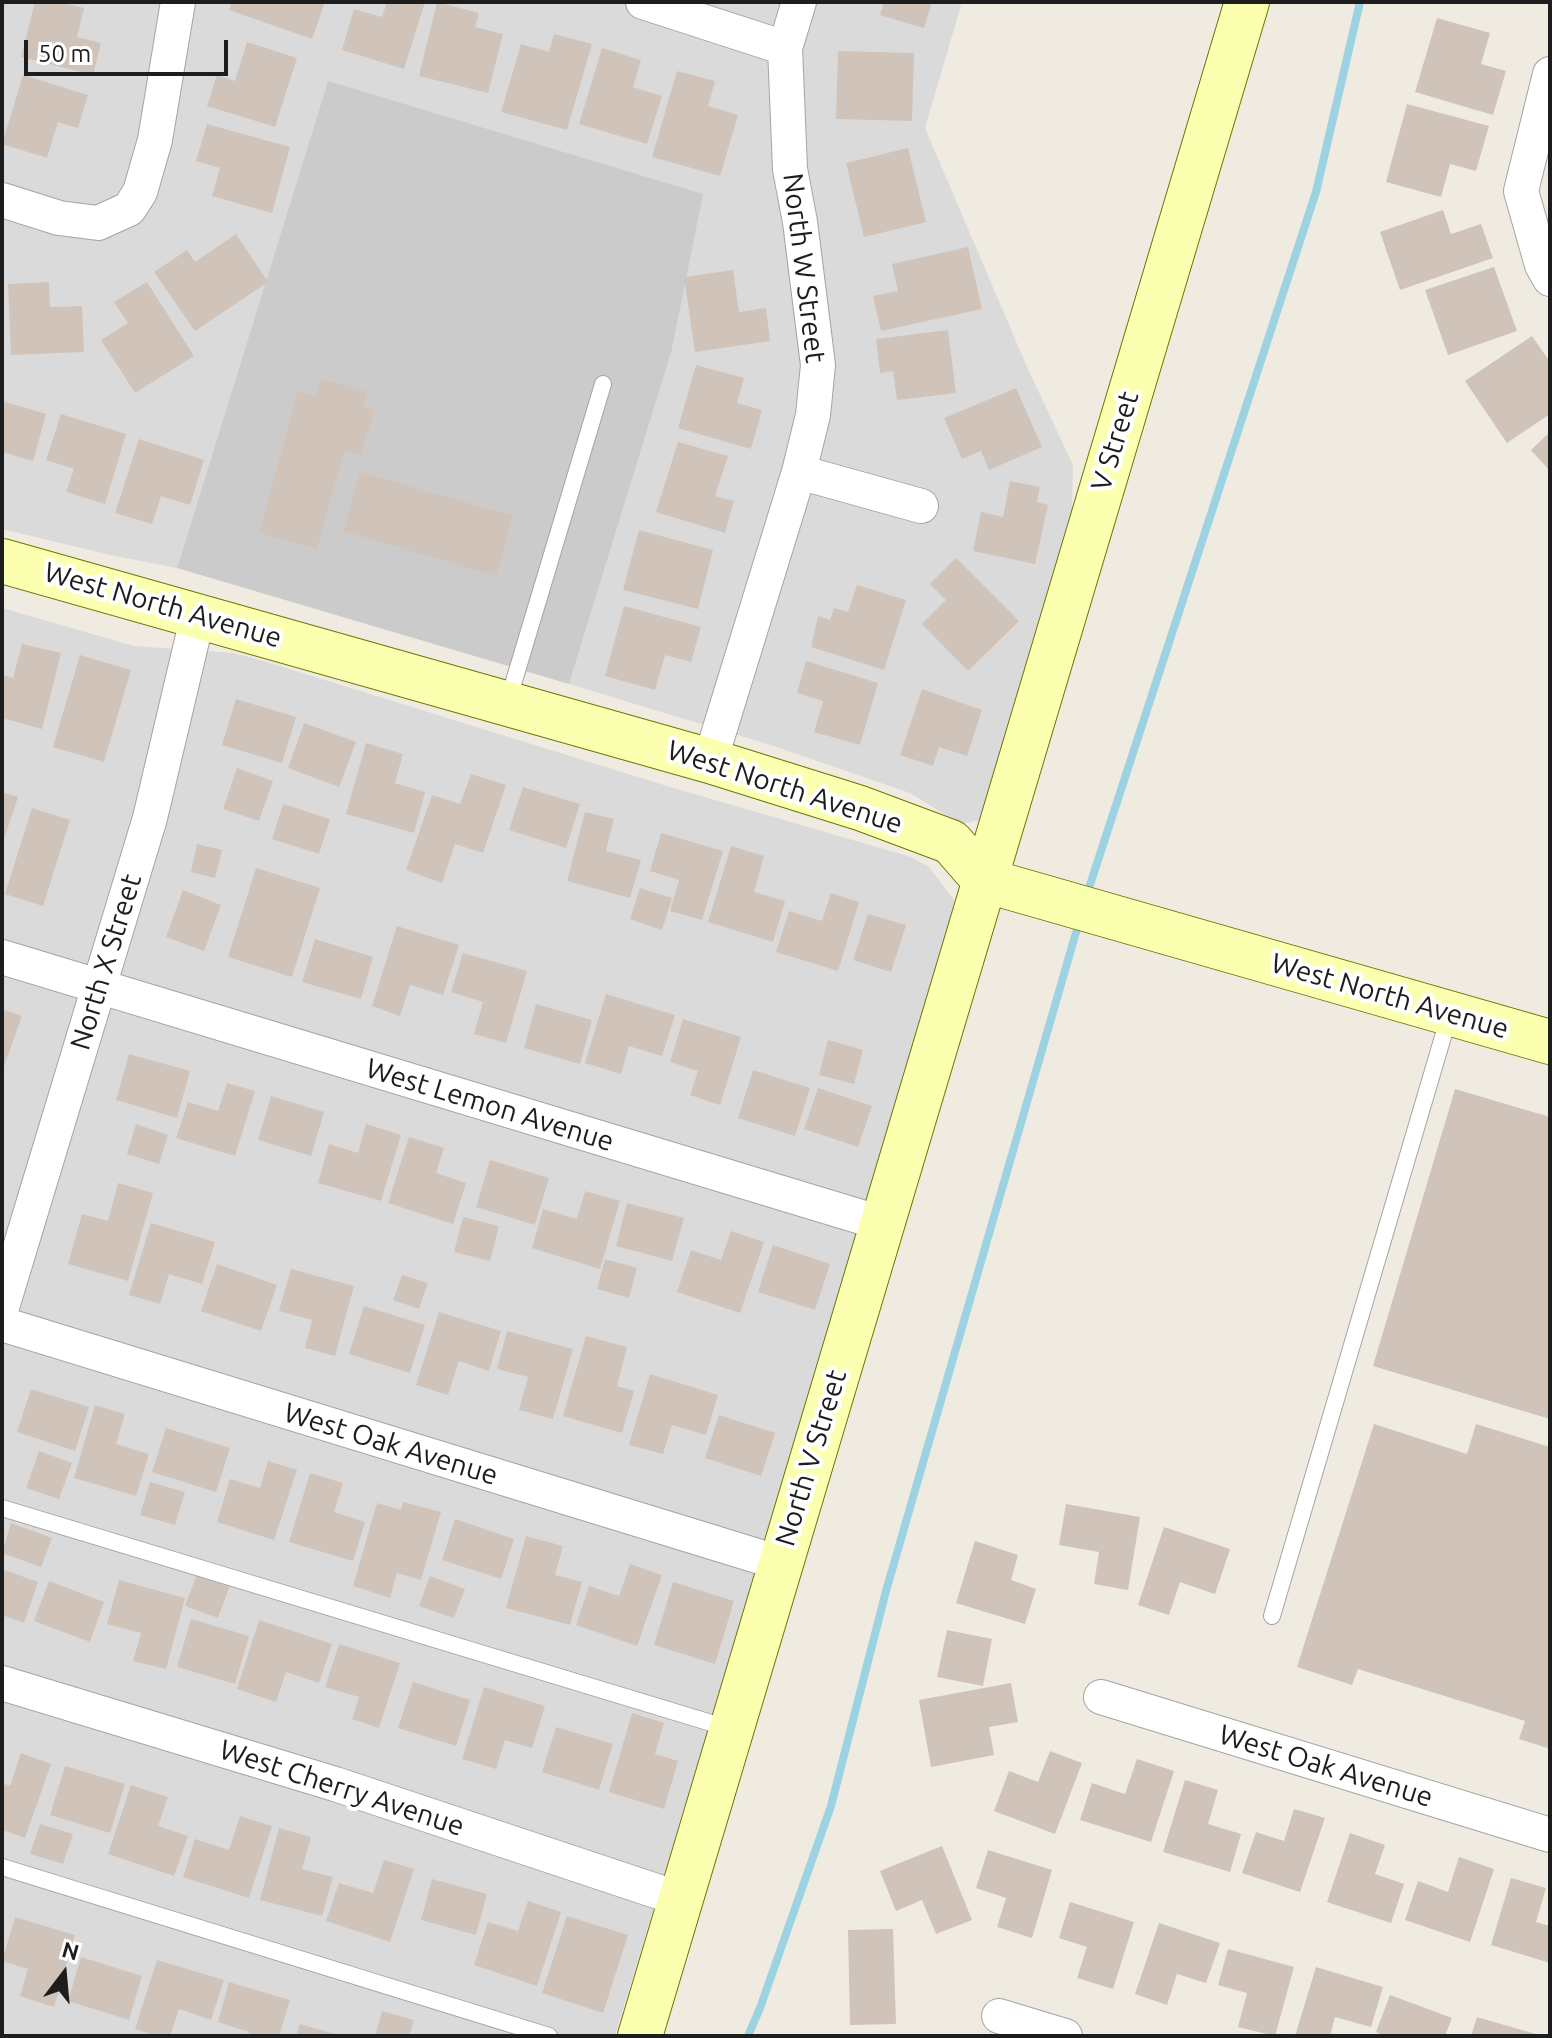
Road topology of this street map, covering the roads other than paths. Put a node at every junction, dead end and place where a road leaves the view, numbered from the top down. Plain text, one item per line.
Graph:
1 (178, 2) edge
2 (643, 2) edge
3 (799, 2) edge
4 (1247, 2) edge
5 (785, 48) junction
6 (1550, 74) edge
7 (2, 200) edge
8 (1550, 279) edge
9 (603, 384) dead end
10 (799, 472) junction
11 (921, 506) dead end
12 (2, 561) edge
13 (198, 615) junction
14 (508, 703) junction
15 (710, 761) junction
16 (984, 880) junction
17 (2, 957) edge
18 (98, 986) junction
19 (1450, 1011) junction
20 (1550, 1042) edge
21 (881, 1223) junction
22 (2, 1307) edge
23 (2, 1324) edge
24 (2, 1508) edge
25 (780, 1563) junction
26 (1272, 1616) dead end
27 (2, 1683) edge
28 (1101, 1697) dead end
29 (731, 1729) junction
30 (1550, 1835) edge
31 (2, 1867) edge
32 (680, 1899) junction
33 (999, 2016) dead end
34 (549, 2036) edge
35 (640, 2036) edge
36 (1065, 2036) edge

1 - 7 street
2 - 5 street
3 - 5 street, North W Street
4 - 16 street, V Street
5 - 10 street, North W Street
6 - 8 street
9 - 14 lane
10 - 11 street
10 - 15 street, North W Street
12 - 13 street, West North Avenue
13 - 14 street, West North Avenue
13 - 18 street, North X Street
14 - 15 street, West North Avenue
15 - 16 street, West North Avenue
16 - 19 street, West North Avenue
16 - 21 street, North V Street
17 - 18 street, West Lemon Avenue
18 - 21 street, West Lemon Avenue
18 - 22 street, North X Street
19 - 20 street, West North Avenue
19 - 26 lane
21 - 25 street, North V Street
23 - 25 street, West Oak Avenue
24 - 29 lane
25 - 29 street, North V Street
27 - 32 street, West Cherry Avenue
28 - 30 street, West Oak Avenue
29 - 32 street, North V Street
31 - 34 lane
32 - 35 street, North V Street
33 - 36 street

